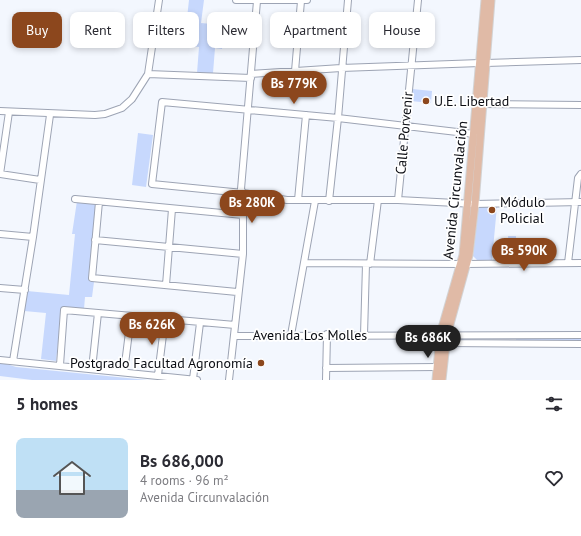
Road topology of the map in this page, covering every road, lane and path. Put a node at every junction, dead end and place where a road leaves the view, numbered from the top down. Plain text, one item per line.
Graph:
1 (160, 0) edge
2 (240, 0) edge
3 (304, 0) edge
4 (348, 0) edge
5 (418, 0) edge
6 (486, 0) edge
7 (491, 0) edge
8 (257, 1) junction
9 (581, 60) edge
10 (483, 63) junction
11 (410, 65) junction
12 (341, 68) junction
13 (295, 71) junction
14 (148, 74) junction
15 (251, 76) junction
16 (482, 104) junction
17 (581, 105) edge
18 (0, 111) edge
19 (248, 111) junction
20 (9, 112) junction
21 (50, 114) junction
22 (306, 115) junction
23 (338, 118) junction
24 (405, 127) junction
25 (474, 134) junction
26 (0, 174) edge
27 (581, 174) edge
28 (40, 180) junction
29 (243, 194) junction
30 (75, 199) dead end
31 (298, 200) junction
32 (378, 200) junction
33 (398, 200) junction
34 (315, 201) junction
35 (329, 201) junction
36 (99, 202) junction
37 (578, 202) edge
38 (472, 204) junction
39 (172, 209) junction
40 (243, 215) junction
41 (0, 234) edge
42 (33, 237) junction
43 (95, 240) junction
44 (169, 247) junction
45 (242, 254) junction
46 (304, 263) junction
47 (568, 263) junction
48 (581, 263) edge
49 (368, 264) junction
50 (464, 264) junction
51 (166, 285) junction
52 (0, 288) edge
53 (25, 290) junction
54 (237, 292) junction
55 (98, 313) junction
56 (131, 316) junction
57 (164, 319) junction
58 (200, 323) junction
59 (235, 325) junction
60 (327, 334) junction
61 (291, 335) junction
62 (364, 335) junction
63 (581, 335) edge
64 (234, 336) junction
65 (442, 337) junction
66 (581, 344) edge
67 (0, 360) edge
68 (13, 361) junction
69 (60, 365) junction
70 (437, 367) junction
71 (326, 368) junction
72 (92, 369) junction
73 (124, 372) junction
74 (158, 375) junction
75 (195, 380) edge
76 (229, 380) edge
77 (326, 380) edge
78 (436, 380) edge
79 (442, 380) edge

1 - 14 street
2 - 8 street
3 - 8 street
3 - 13 street
4 - 12 street
5 - 11 street, Calle Porvenir
6 - 10 main road, Avenida Circunvalación
7 - 10 main road, Avenida Circunvalación
8 - 15 street
9 - 10 street
10 - 11 street
10 - 16 main road, Avenida Circunvalación
10 - 25 main road, Avenida Circunvalación
11 - 12 street
11 - 24 street, Calle Porvenir
12 - 13 street
12 - 23 street
13 - 15 street
14 - 15 street
14 - 21 street
15 - 19 street
16 - 17 street
16 - 38 main road, Avenida Circunvalación
18 - 20 street
19 - 22 street
19 - 29 street
19 - 29 street
20 - 21 street
20 - 26 street
21 - 28 street
22 - 23 street
22 - 31 street
23 - 24 street
23 - 35 street
24 - 25 street
24 - 33 street, Calle Porvenir
25 - 38 main road, Avenida Circunvalación
26 - 28 street
27 - 37 street
28 - 42 street
29 - 31 street
29 - 40 street
30 - 36 street
31 - 34 street
32 - 33 street
32 - 35 street
32 - 49 street
33 - 38 street
34 - 35 street
34 - 46 street
36 - 39 street
36 - 43 street
37 - 38 street
37 - 47 street
38 - 50 main road, Avenida Circunvalación
39 - 40 street
39 - 44 street
40 - 45 street
41 - 42 street
42 - 53 street
43 - 44 street
43 - 51 street
44 - 45 street
44 - 51 street
45 - 54 street
46 - 49 street
46 - 61 street
47 - 48 street
47 - 50 street
49 - 50 street
49 - 62 street
50 - 65 main road, Avenida Circunvalación
51 - 54 street
52 - 53 street
53 - 68 street
54 - 59 street
55 - 56 street
55 - 69 street
55 - 72 street
56 - 57 street
56 - 73 street
57 - 58 street
57 - 74 street
58 - 59 street
58 - 75 street
59 - 64 street
60 - 61 street, Avenida Los Molles
60 - 62 street, Avenida Los Molles
60 - 71 street
61 - 64 street, Avenida Los Molles
62 - 65 street, Avenida Los Molles
63 - 65 street, Avenida Los Molles
64 - 76 street
65 - 66 street, Avenida Los Molles
65 - 70 main road, Avenida Circunvalación
65 - 79 main road, Avenida Circunvalación
67 - 68 street
68 - 69 street
69 - 72 street
70 - 71 street
70 - 78 main road, Avenida Circunvalación
71 - 77 street
72 - 73 street
73 - 74 street
74 - 75 street

